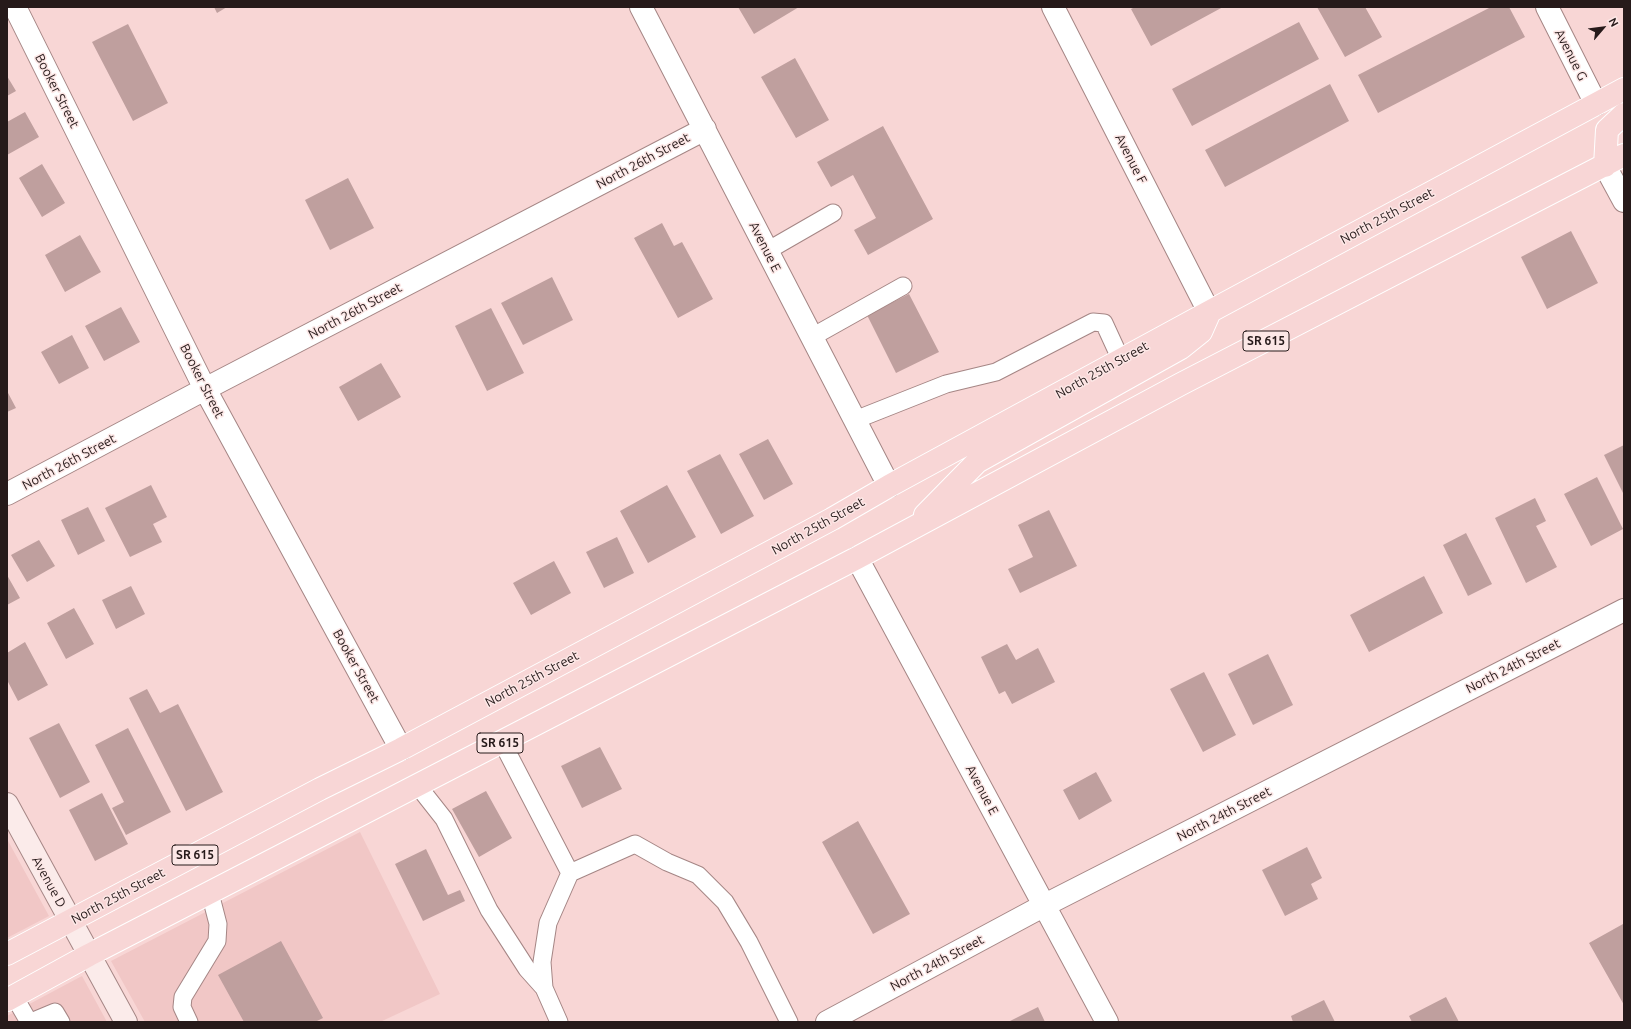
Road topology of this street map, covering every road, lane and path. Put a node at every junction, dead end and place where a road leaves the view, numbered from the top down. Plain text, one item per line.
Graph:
1 (14, 7) edge
2 (641, 7) edge
3 (1053, 7) edge
4 (1546, 7) edge
5 (1624, 89) edge
6 (1596, 104) junction
7 (1624, 114) edge
8 (705, 129) junction
9 (1624, 156) edge
10 (1605, 166) junction
11 (1624, 202) edge
12 (833, 213) dead end
13 (767, 251) junction
14 (903, 286) dead end
15 (1209, 312) junction
16 (812, 337) junction
17 (1121, 360) junction
18 (205, 389) junction
19 (855, 420) junction
20 (889, 486) junction
21 (7, 494) edge
22 (910, 530) junction
23 (857, 558) junction
24 (1624, 610) edge
25 (502, 742) junction
26 (401, 748) junction
27 (418, 786) junction
28 (7, 804) edge
29 (570, 873) junction
30 (210, 893) junction
31 (1043, 906) junction
32 (71, 921) junction
33 (7, 954) edge
34 (89, 955) junction
35 (544, 988) junction
36 (10, 998) edge
37 (30, 1022) edge
38 (61, 1022) edge
39 (126, 1022) edge
40 (189, 1022) edge
41 (559, 1022) edge
42 (789, 1022) edge
43 (827, 1022) edge
44 (1107, 1022) edge

1 - 18 street, Booker Street
2 - 8 street, Avenue E
3 - 15 street, Avenue F
4 - 6 street, Avenue G
5 - 6 main road, North 25th Street / SR 615
6 - 15 main road, North 25th Street / SR 615
7 - 10 main road
8 - 13 street, Avenue E
8 - 18 street, North 26th Street
9 - 10 main road, SR 615
10 - 11 street
10 - 22 main road, SR 615
12 - 13 lane
13 - 16 street, Avenue E
14 - 16 lane
15 - 17 main road, North 25th Street / SR 615
15 - 22 main road
16 - 19 street, Avenue E
17 - 19 lane
17 - 20 main road, North 25th Street / SR 615
18 - 21 street, North 26th Street
18 - 26 street, Booker Street
19 - 20 street, Avenue E
20 - 26 main road, North 25th Street / SR 615
22 - 23 main road, SR 615
23 - 25 main road, SR 615
23 - 31 street, Avenue E
24 - 31 street, North 24th Street
25 - 27 main road, SR 615
25 - 29 lane
26 - 32 main road, North 25th Street / SR 615
27 - 30 main road, SR 615
27 - 35 lane
28 - 32 street, Avenue D
29 - 35 lane
29 - 42 lane
30 - 34 main road, SR 615
30 - 40 lane
31 - 43 street, North 24th Street
31 - 44 street, Avenue E
32 - 33 main road, North 25th Street / SR 615
32 - 34 street, Avenue D
34 - 36 main road, SR 615
34 - 39 street, Avenue D
35 - 41 lane
36 - 37 lane
37 - 38 lane

